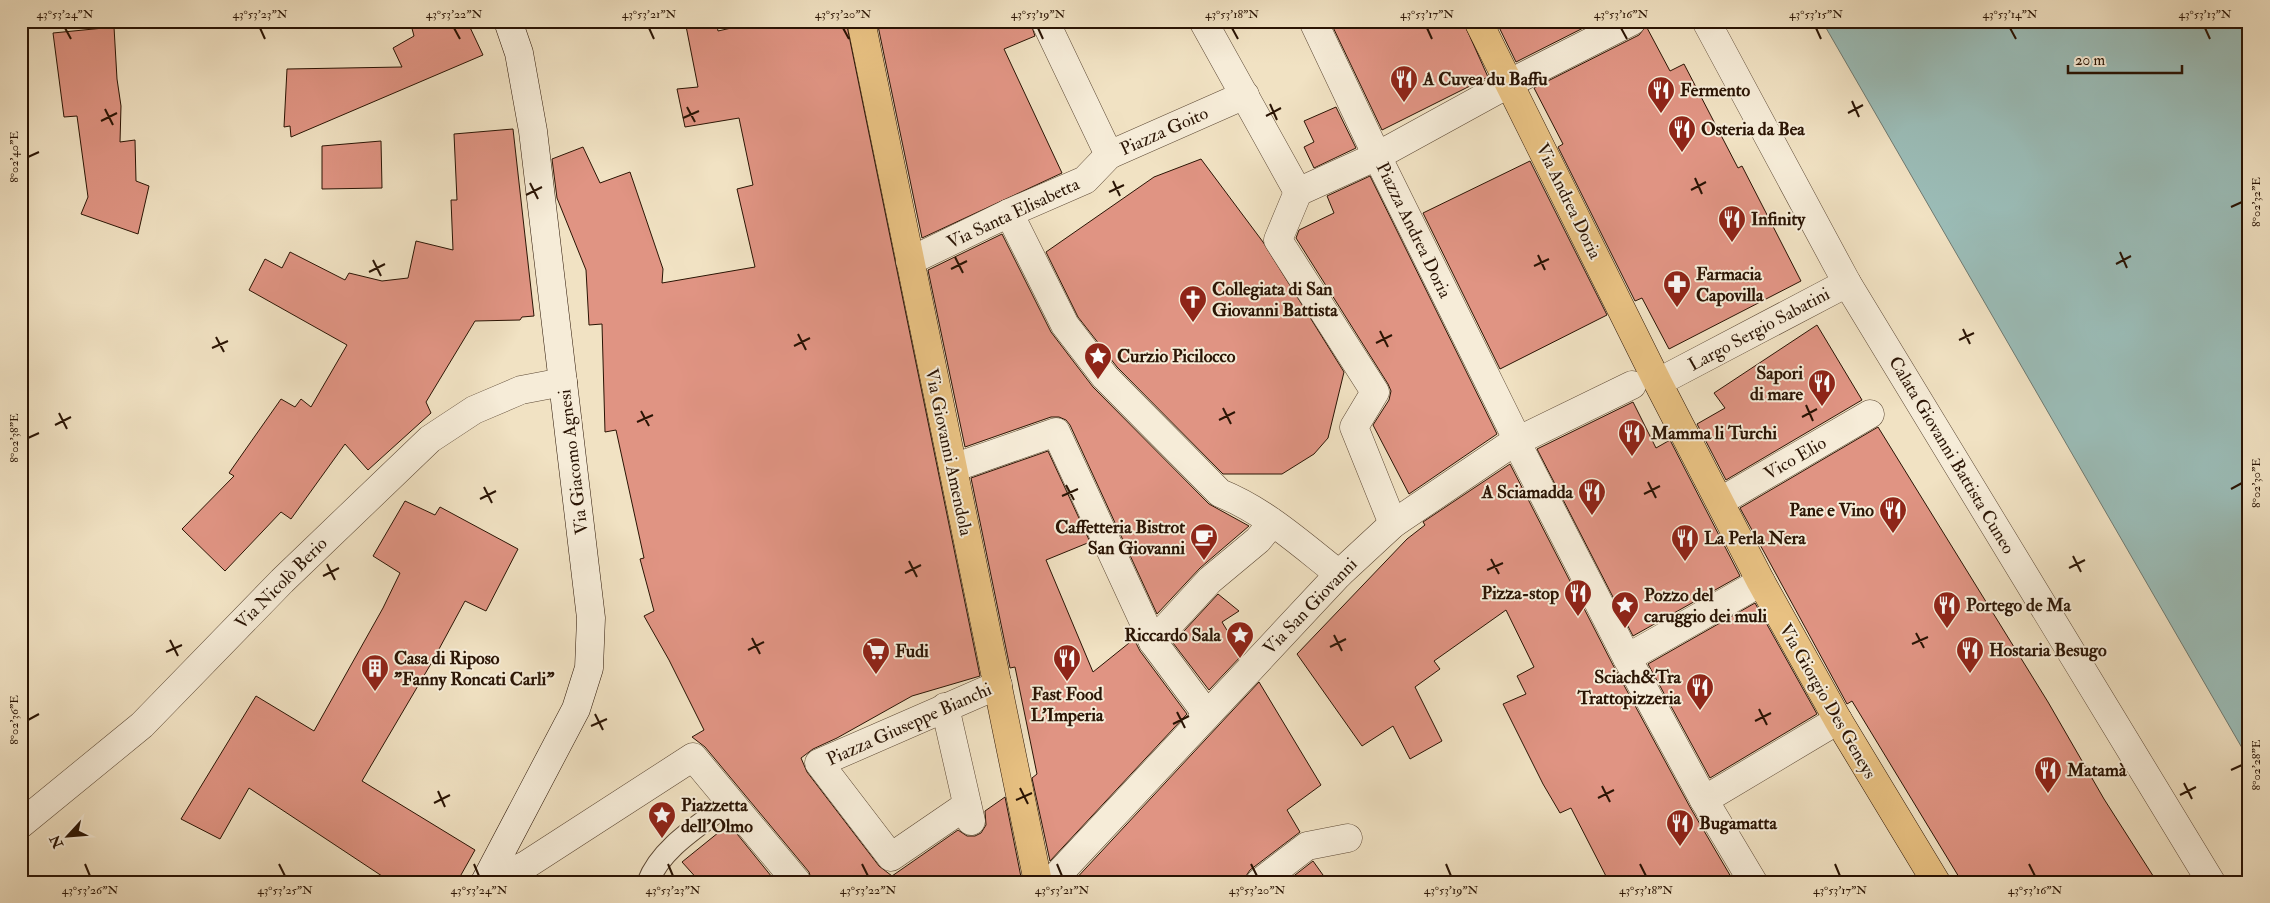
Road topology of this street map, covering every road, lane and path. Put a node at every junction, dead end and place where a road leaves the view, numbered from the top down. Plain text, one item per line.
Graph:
1 (508, 21) edge
2 (861, 21) edge
3 (1045, 21) edge
4 (1203, 21) edge
5 (1313, 21) edge
6 (1478, 21) edge
7 (1632, 21) edge
8 (1706, 21) edge
9 (1510, 83) junction
10 (1245, 95) junction
11 (1109, 155) junction
12 (1377, 156) junction
13 (1298, 192) junction
14 (1009, 213) junction
15 (910, 261) junction
16 (1847, 283) junction
17 (1665, 379) junction
18 (563, 382) junction
19 (1632, 386) dead end
20 (1870, 414) dead end
21 (1517, 446) junction
22 (953, 468) junction
23 (1720, 501) junction
24 (1272, 523) junction
25 (1393, 524) junction
26 (1339, 574) junction
27 (1761, 582) junction
28 (1153, 642) junction
29 (1627, 658) junction
30 (998, 685) junction
31 (945, 707) junction
32 (1206, 713) junction
33 (1838, 720) junction
34 (1704, 800) junction
35 (730, 802) junction
36 (21, 824) edge
37 (1348, 838) dead end
38 (485, 882) edge
39 (489, 882) edge
40 (648, 882) edge
41 (797, 882) edge
42 (1038, 882) edge
43 (1051, 882) edge
44 (1260, 882) edge
45 (1752, 882) edge
46 (1936, 882) edge
47 (2211, 882) edge

1 - 18 street, Via Giacomo Agnesi
2 - 15 main road, Via Giovanni Amendola
3 - 11 street, Piazza Goito
4 - 10 street
5 - 12 street
6 - 9 main road, Via Andrea Doria
7 - 9 street, Piazza Andrea Doria
8 - 16 street, Calata Giovanni Battista Cuneo
9 - 12 street, Piazza Andrea Doria
9 - 17 main road, Via Andrea Doria
10 - 11 street, Piazza Goito
10 - 13 street
11 - 14 street, Via Santa Elisabetta
12 - 13 street
12 - 21 street, Piazza Andrea Doria
13 - 25 street
14 - 15 street, Via Santa Elisabetta
14 - 24 street
15 - 22 main road, Via Giovanni Amendola
16 - 17 street, Largo Sergio Sabatini
16 - 47 street, Calata Giovanni Battista Cuneo
17 - 23 main road, Via Giorgio Des Geneys
18 - 36 street, Via Nicolò Berio
18 - 38 street, Via Giacomo Agnesi
19 - 21 street
20 - 23 street, Vico Elio
21 - 25 street, Via San Giovanni
21 - 29 street, Piazza Andrea Doria
22 - 28 street
22 - 30 main road, Via Giovanni Amendola
23 - 27 main road, Via Giorgio Des Geneys
24 - 26 street
24 - 28 street
25 - 26 street, Via San Giovanni
26 - 32 street, Via San Giovanni
27 - 29 street
27 - 33 main road, Via Giorgio Des Geneys
28 - 32 street
29 - 34 street, Piazza Andrea Doria
30 - 31 street, Piazza Giuseppe Bianchi
30 - 42 main road, Via Giovanni Amendola
31 - 31 street, Piazza Giuseppe Bianchi
32 - 43 street, Via San Giovanni
33 - 34 street
33 - 46 main road, Via Giorgio Des Geneys
34 - 45 street, Piazza Andrea Doria
35 - 39 street
35 - 40 lane
35 - 41 street
37 - 44 street

